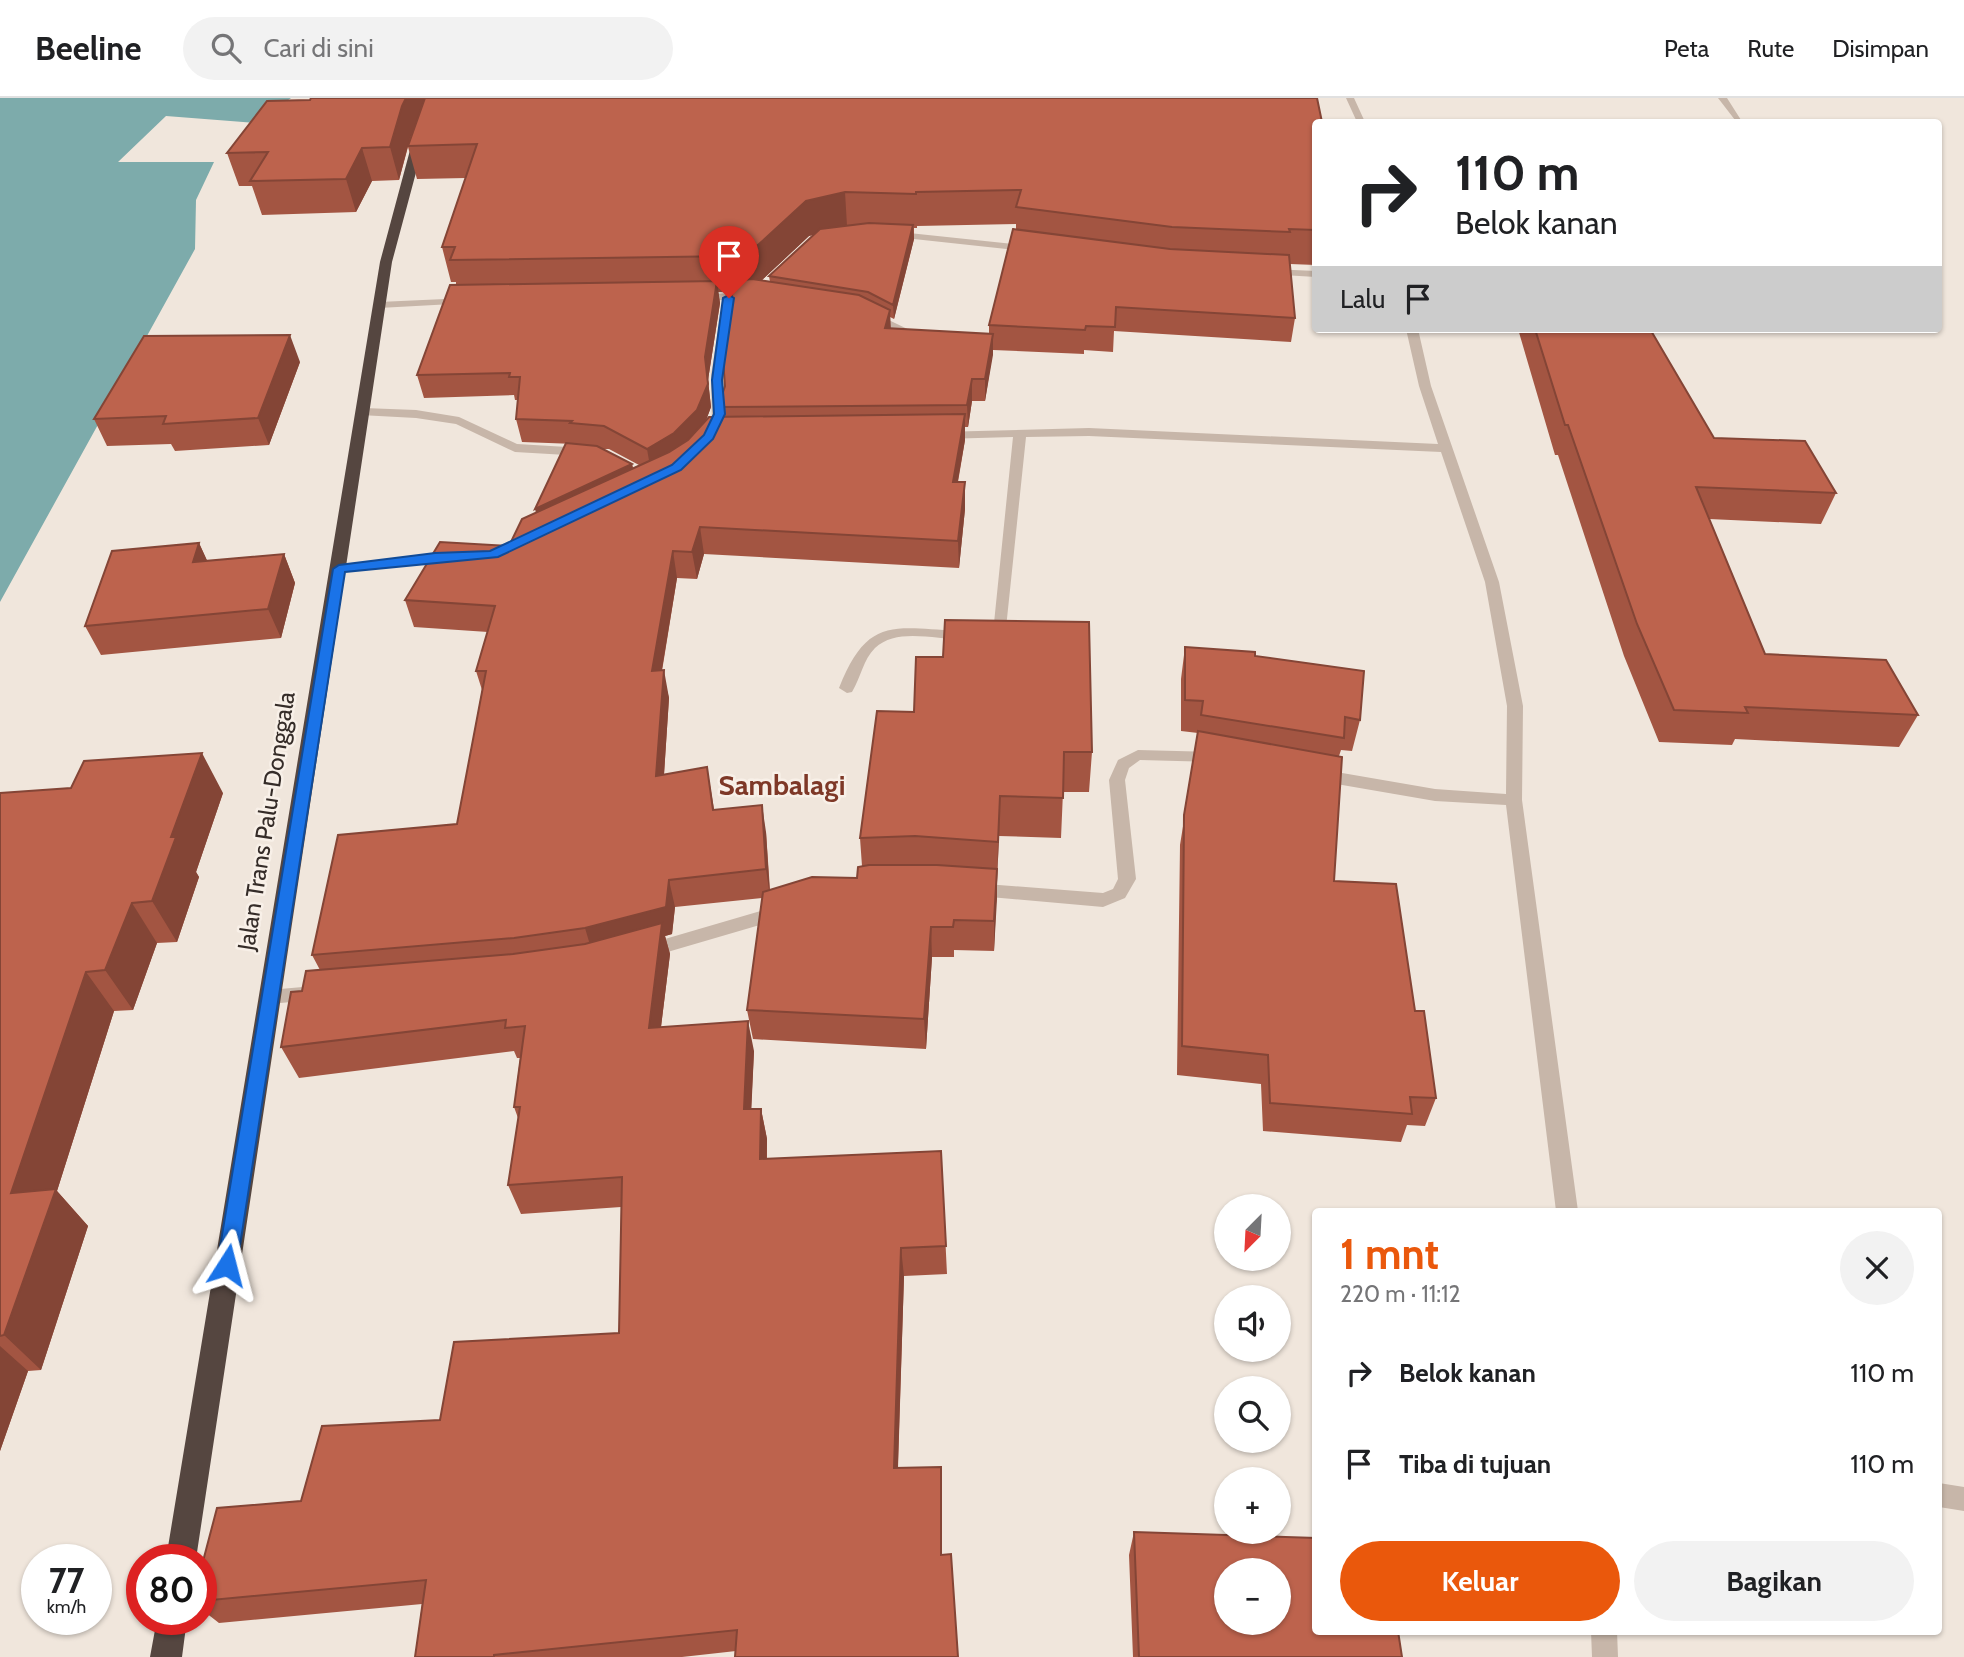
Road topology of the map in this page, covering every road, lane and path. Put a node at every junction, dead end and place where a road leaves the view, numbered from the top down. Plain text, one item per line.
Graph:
1 (436, 98) edge
2 (1350, 98) edge
3 (1721, 98) edge
4 (1738, 118) dead end
5 (1360, 119) edge
6 (876, 233) edge
7 (1045, 250) edge
8 (1255, 272) edge
9 (1312, 274) edge
10 (764, 293) edge
11 (687, 298) edge
12 (729, 298) junction
13 (474, 300) edge
14 (379, 305) junction
15 (853, 309) edge
16 (1413, 333) edge
17 (918, 338) edge
18 (364, 412) junction
19 (1020, 434) junction
20 (926, 435) edge
21 (722, 436) edge
22 (1447, 448) junction
23 (604, 455) edge
24 (474, 557) edge
25 (339, 569) junction
26 (847, 688) dead end
27 (1227, 759) edge
28 (1305, 773) edge
29 (1514, 800) junction
30 (957, 889) edge
31 (802, 905) edge
32 (631, 956) edge
33 (336, 991) edge
34 (269, 997) junction
35 (1567, 1208) edge
36 (1942, 1495) edge
37 (1964, 1499) edge
38 (183, 1544) edge
39 (169, 1635) edge
40 (1604, 1635) edge
41 (166, 1657) edge
42 (1605, 1657) edge

1 - 14 highway, Jalan Trans Palu-Donggala
2 - 5 street
3 - 4 street
6 - 7 street
8 - 9 street
10 - 12 street
11 - 12 street
12 - 21 street
13 - 14 street
14 - 18 highway, Jalan Trans Palu-Donggala
15 - 17 street
16 - 22 street
18 - 23 street
18 - 25 highway, Jalan Trans Palu-Donggala
19 - 20 street
19 - 22 street
19 - 26 street
22 - 29 street
24 - 25 street
25 - 34 highway, Jalan Trans Palu-Donggala
27 - 30 street
28 - 29 street
29 - 35 street
31 - 32 street
33 - 34 street
34 - 38 highway, Jalan Trans Palu-Donggala
36 - 37 street
39 - 41 highway
40 - 42 street

